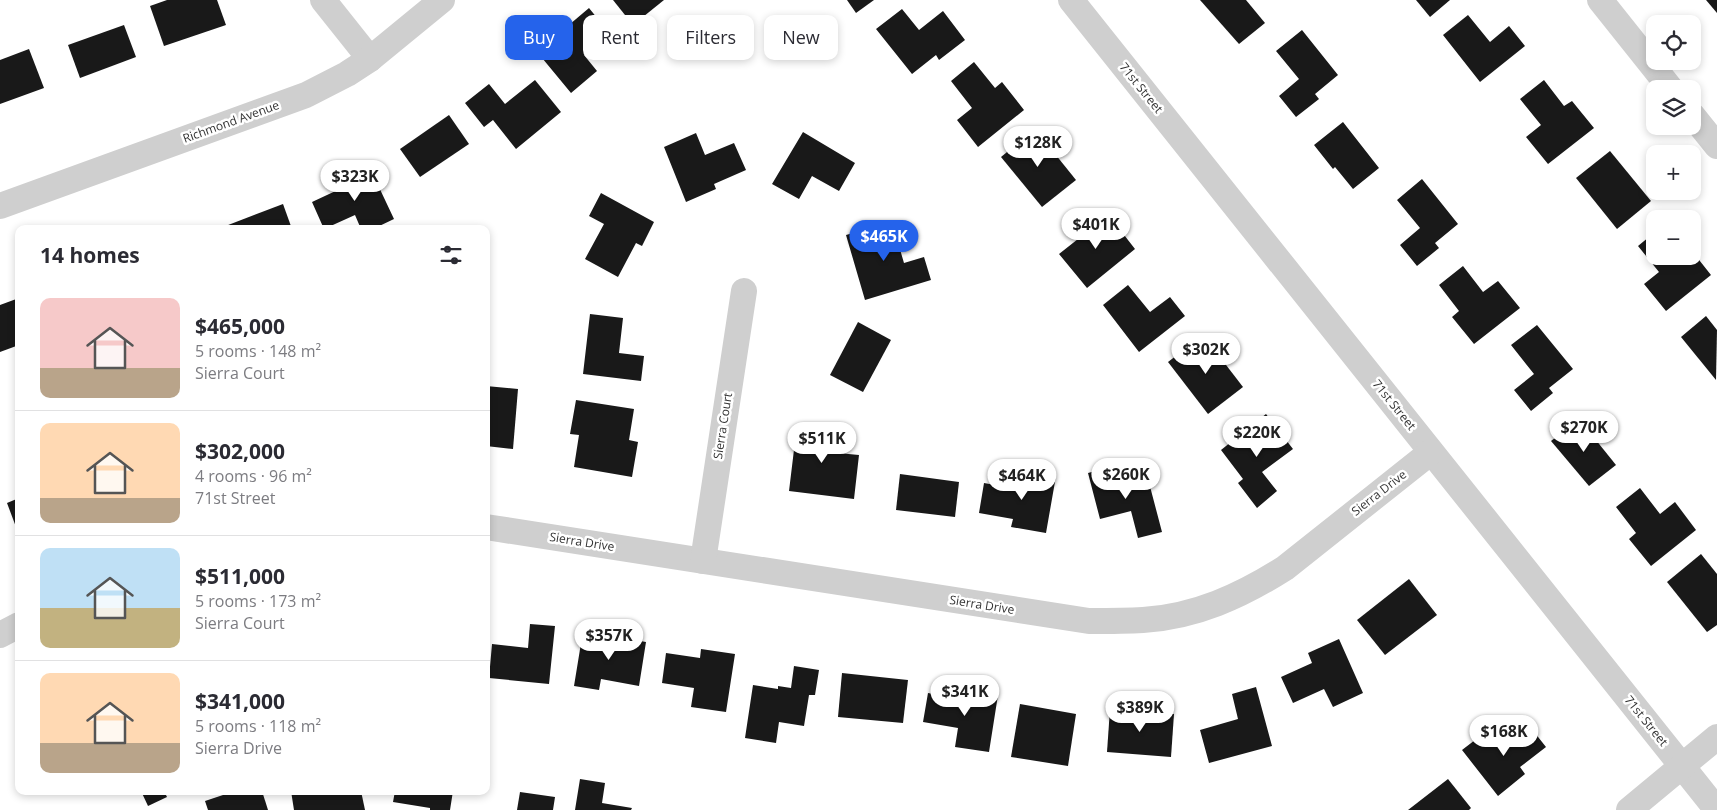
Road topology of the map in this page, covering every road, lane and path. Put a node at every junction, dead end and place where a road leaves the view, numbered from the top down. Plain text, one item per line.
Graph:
1 (323, 0) edge
2 (442, 0) edge
3 (1071, 0) edge
4 (1600, 0) edge
5 (370, 59) junction
6 (1664, 80) edge
7 (1701, 126) edge
8 (1717, 146) edge
9 (0, 206) edge
10 (744, 291) dead end
11 (1431, 452) junction
12 (490, 528) edge
13 (703, 561) junction
14 (15, 627) edge
15 (0, 635) edge
16 (1717, 737) edge
17 (1682, 766) junction
18 (1629, 810) edge
19 (1717, 810) edge

1 - 5 street
2 - 5 street, Richmond Avenue
3 - 11 street, 71st Street
4 - 6 street
5 - 9 street, Richmond Avenue
7 - 8 street
10 - 13 street, Sierra Court
11 - 13 street, Sierra Drive
11 - 17 street, 71st Street
12 - 13 street, Sierra Drive
14 - 15 street
16 - 17 street
17 - 18 street
17 - 19 street, 71st Street

